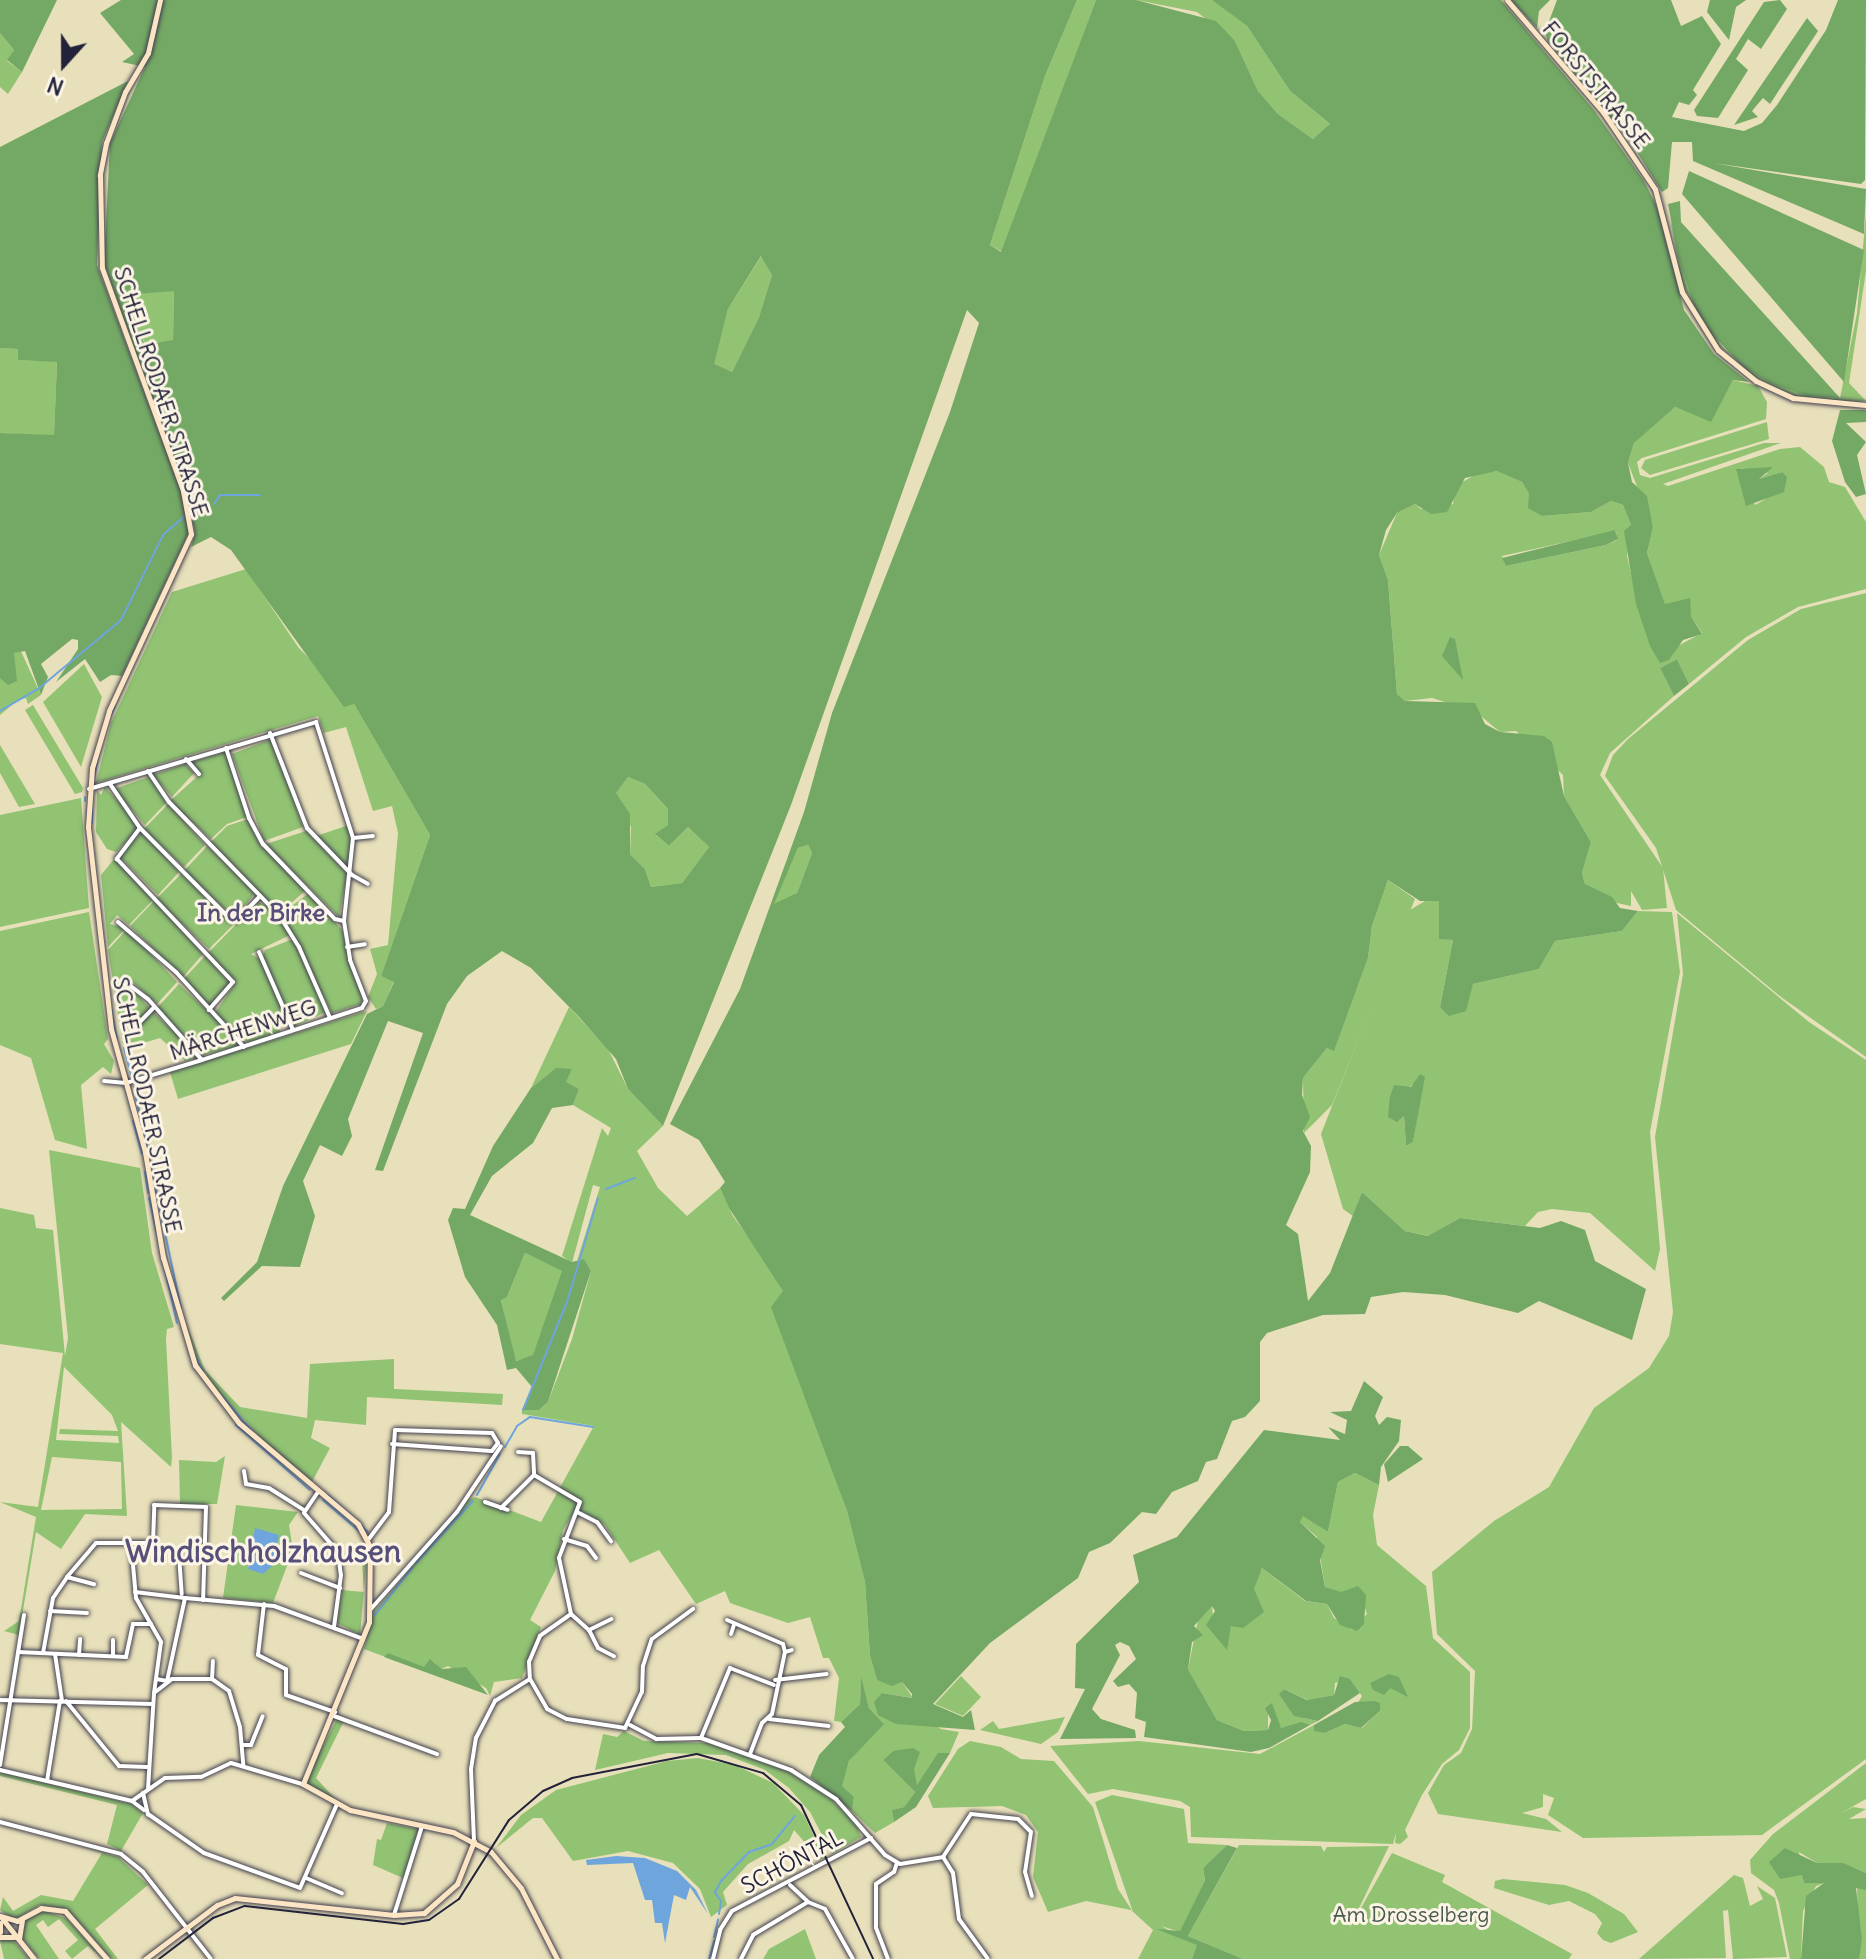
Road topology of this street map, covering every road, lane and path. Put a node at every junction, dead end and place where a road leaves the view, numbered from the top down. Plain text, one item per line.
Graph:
1 (160, 0) edge
2 (1507, 0) edge
3 (1866, 405) edge
4 (270, 733) junction
5 (226, 748) junction
6 (186, 759) junction
7 (148, 771) junction
8 (199, 774) dead end
9 (110, 784) junction
10 (89, 789) junction
11 (140, 828) junction
12 (373, 836) dead end
13 (353, 838) junction
14 (352, 875) junction
15 (368, 884) dead end
16 (260, 896) junction
17 (344, 921) junction
18 (118, 922) dead end
19 (365, 944) dead end
20 (347, 947) junction
21 (259, 952) dead end
22 (124, 981) dead end
23 (153, 1008) junction
24 (209, 1010) junction
25 (330, 1018) junction
26 (134, 1028) dead end
27 (293, 1031) junction
28 (244, 1047) junction
29 (202, 1060) junction
30 (104, 1081) dead end
31 (126, 1083) junction
32 (391, 1444) junction
33 (501, 1446) dead end
34 (495, 1452) junction
35 (518, 1452) dead end
36 (244, 1471) dead end
37 (534, 1475) junction
38 (318, 1492) junction
39 (485, 1502) dead end
40 (501, 1508) junction
41 (304, 1510) junction
42 (508, 1510) dead end
43 (577, 1512) junction
44 (564, 1539) junction
45 (368, 1540) junction
46 (611, 1541) dead end
47 (131, 1543) junction
48 (179, 1555) dead end
49 (596, 1558) dead end
50 (301, 1573) dead end
51 (67, 1577) junction
52 (94, 1584) dead end
53 (340, 1588) junction
54 (135, 1592) junction
55 (183, 1596) junction
56 (203, 1600) junction
57 (264, 1604) junction
58 (693, 1609) dead end
59 (370, 1610) junction
60 (50, 1611) junction
61 (87, 1613) dead end
62 (571, 1614) junction
63 (24, 1615) dead end
64 (612, 1619) dead end
65 (727, 1620) dead end
66 (151, 1624) junction
67 (734, 1625) junction
68 (334, 1627) junction
69 (589, 1630) junction
70 (731, 1634) dead end
71 (80, 1639) dead end
72 (363, 1639) junction
73 (113, 1640) dead end
74 (18, 1652) junction
75 (43, 1653) junction
76 (55, 1654) junction
77 (79, 1655) junction
78 (113, 1656) junction
79 (614, 1656) dead end
80 (213, 1661) dead end
81 (827, 1674) dead end
82 (156, 1679) junction
83 (212, 1679) junction
84 (530, 1679) junction
85 (167, 1681) junction
86 (775, 1682) junction
87 (154, 1693) junction
88 (11, 1699) junction
89 (0, 1700) edge
90 (63, 1701) junction
91 (152, 1704) junction
92 (334, 1714) junction
93 (263, 1716) dead end
94 (769, 1719) junction
95 (630, 1725) junction
96 (829, 1726) dead end
97 (701, 1738) junction
98 (243, 1745) junction
99 (437, 1754) dead end
100 (750, 1754) junction
101 (243, 1765) junction
102 (147, 1767) junction
103 (0, 1768) edge
104 (47, 1781) junction
105 (303, 1784) junction
106 (146, 1791) junction
107 (132, 1801) junction
108 (337, 1804) junction
109 (146, 1811) junction
110 (0, 1822) edge
111 (422, 1825) junction
112 (871, 1838) junction
113 (474, 1841) junction
114 (943, 1857) junction
115 (897, 1863) junction
116 (306, 1878) junction
117 (789, 1884) junction
118 (342, 1893) dead end
119 (1032, 1896) dead end
120 (808, 1902) junction
121 (394, 1915) junction
122 (0, 1916) edge
123 (23, 1918) junction
124 (0, 1923) edge
125 (186, 1927) junction
126 (0, 1934) edge
127 (19, 1940) junction
128 (34, 1959) edge
129 (107, 1959) edge
130 (145, 1959) edge
131 (211, 1959) edge
132 (557, 1959) edge
133 (713, 1959) edge
134 (741, 1959) edge
135 (853, 1959) edge
136 (888, 1959) edge
137 (988, 1959) edge

1 - 10 street, SCHELLRODAER STRASSE
2 - 3 street, FORSTSTRASSE
4 - 5 street
4 - 13 street
4 - 14 street
5 - 6 street
5 - 17 street
6 - 7 street
6 - 8 street
7 - 9 street
7 - 16 street
9 - 10 street
9 - 11 street
10 - 31 street, SCHELLRODAER STRASSE
11 - 16 street
11 - 24 street
12 - 13 street
13 - 14 street
14 - 15 street
14 - 17 street
16 - 25 street
17 - 20 street
18 - 24 street
19 - 20 street
20 - 25 street, MÄRCHENWEG
21 - 27 street
22 - 23 street
23 - 26 street
23 - 29 street
24 - 28 street
25 - 27 street, MÄRCHENWEG
27 - 28 street, MÄRCHENWEG
28 - 29 street, MÄRCHENWEG
29 - 31 street, MÄRCHENWEG
30 - 31 street
31 - 38 street, SCHELLRODAER STRASSE
32 - 34 street
32 - 34 street
32 - 45 street
33 - 34 street
34 - 59 street
35 - 37 street
36 - 41 street
37 - 40 street
37 - 43 street
38 - 41 street
38 - 45 street, SCHELLRODAER STRASSE
39 - 40 street
40 - 42 street
41 - 53 street
43 - 44 street
43 - 46 street
44 - 49 street
44 - 62 street
45 - 59 street
47 - 51 street
47 - 54 street
47 - 56 street
48 - 55 street
50 - 53 street
51 - 52 street
51 - 60 street
53 - 68 street
54 - 55 street
54 - 66 street
55 - 56 street
55 - 85 street
56 - 57 street
57 - 68 street
57 - 92 street
58 - 95 street
59 - 72 street
60 - 61 street
60 - 75 street
62 - 69 street
62 - 84 street
63 - 74 street
64 - 69 street
65 - 67 street
66 - 78 street
66 - 82 street
67 - 70 street
67 - 86 street
68 - 72 street
69 - 79 street
71 - 77 street
72 - 92 street
73 - 78 street
74 - 75 street
74 - 88 street
75 - 76 street
76 - 77 street
76 - 90 street
77 - 78 street
80 - 83 street
81 - 86 street
82 - 85 street
82 - 87 street
83 - 85 street
83 - 98 street
84 - 95 street
84 - 113 street
85 - 87 street
86 - 94 street
86 - 97 street
87 - 91 street
88 - 89 street
88 - 90 street
88 - 103 street
90 - 91 street
90 - 102 street
90 - 104 street
91 - 102 street
92 - 99 street
92 - 105 street
93 - 98 street
94 - 96 street
94 - 100 street
95 - 97 street
97 - 100 street
98 - 101 street
100 - 112 street
101 - 105 street
101 - 106 street
102 - 106 street
103 - 104 street
104 - 107 street
105 - 108 street
106 - 107 street
106 - 109 street
107 - 109 street
108 - 111 street
108 - 116 street
109 - 116 street
110 - 125 street
111 - 113 street
111 - 121 street
112 - 115 street
112 - 117 street, SCHÖNTAL
113 - 121 street
113 - 132 street
114 - 115 street
114 - 119 street
114 - 137 street
115 - 136 street
116 - 118 street
117 - 120 street
117 - 133 street, SCHÖNTAL
120 - 134 street
120 - 135 street
121 - 125 street
122 - 123 street
122 - 127 street
123 - 127 street
123 - 129 street
124 - 126 street
125 - 130 street
125 - 131 street
126 - 127 street
127 - 128 street

